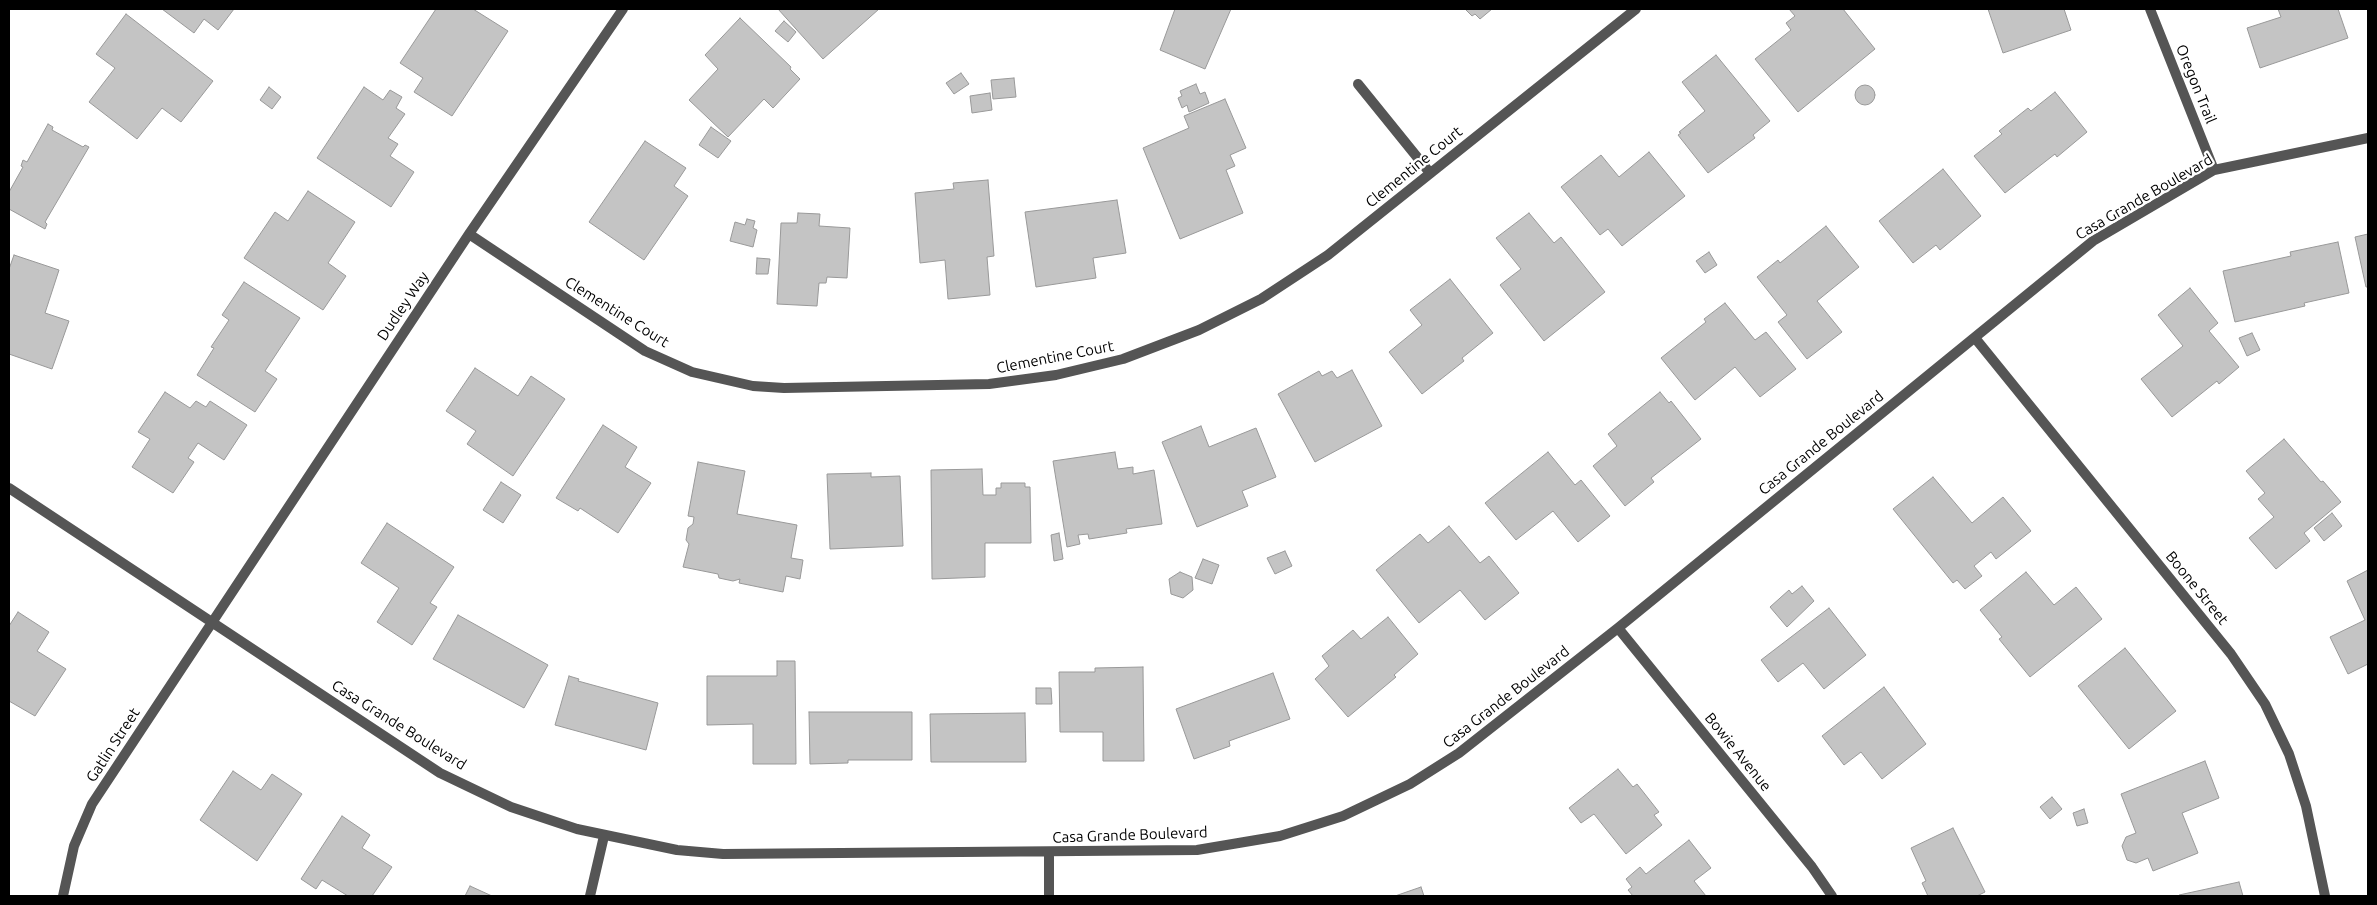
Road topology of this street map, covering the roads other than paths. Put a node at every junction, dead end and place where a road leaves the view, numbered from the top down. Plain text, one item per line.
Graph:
1 (623, 9) edge
2 (1636, 9) edge
3 (2150, 9) edge
4 (1358, 84) dead end
5 (2368, 138) edge
6 (2214, 170) junction
7 (1430, 173) junction
8 (470, 234) junction
9 (1975, 338) junction
10 (9, 488) edge
11 (212, 622) junction
12 (1618, 628) junction
13 (604, 836) junction
14 (1050, 853) junction
15 (63, 896) edge
16 (590, 896) edge
17 (1049, 896) edge
18 (1832, 896) edge
19 (2325, 896) edge

1 - 8 street, Dudley Way
2 - 7 street, Clementine Court
3 - 6 street, Oregon Trail
4 - 7 street
5 - 6 street, Casa Grande Boulevard
6 - 9 street, Casa Grande Boulevard
7 - 8 street, Clementine Court
8 - 11 street, Dudley Way
9 - 12 street, Casa Grande Boulevard
9 - 19 street, Boone Street
10 - 11 street, Casa Grande Boulevard
11 - 13 street, Casa Grande Boulevard
11 - 15 street, Gatlin Street
12 - 14 street, Casa Grande Boulevard
12 - 18 street, Bowie Avenue
13 - 14 street, Casa Grande Boulevard
13 - 16 street
14 - 17 street

